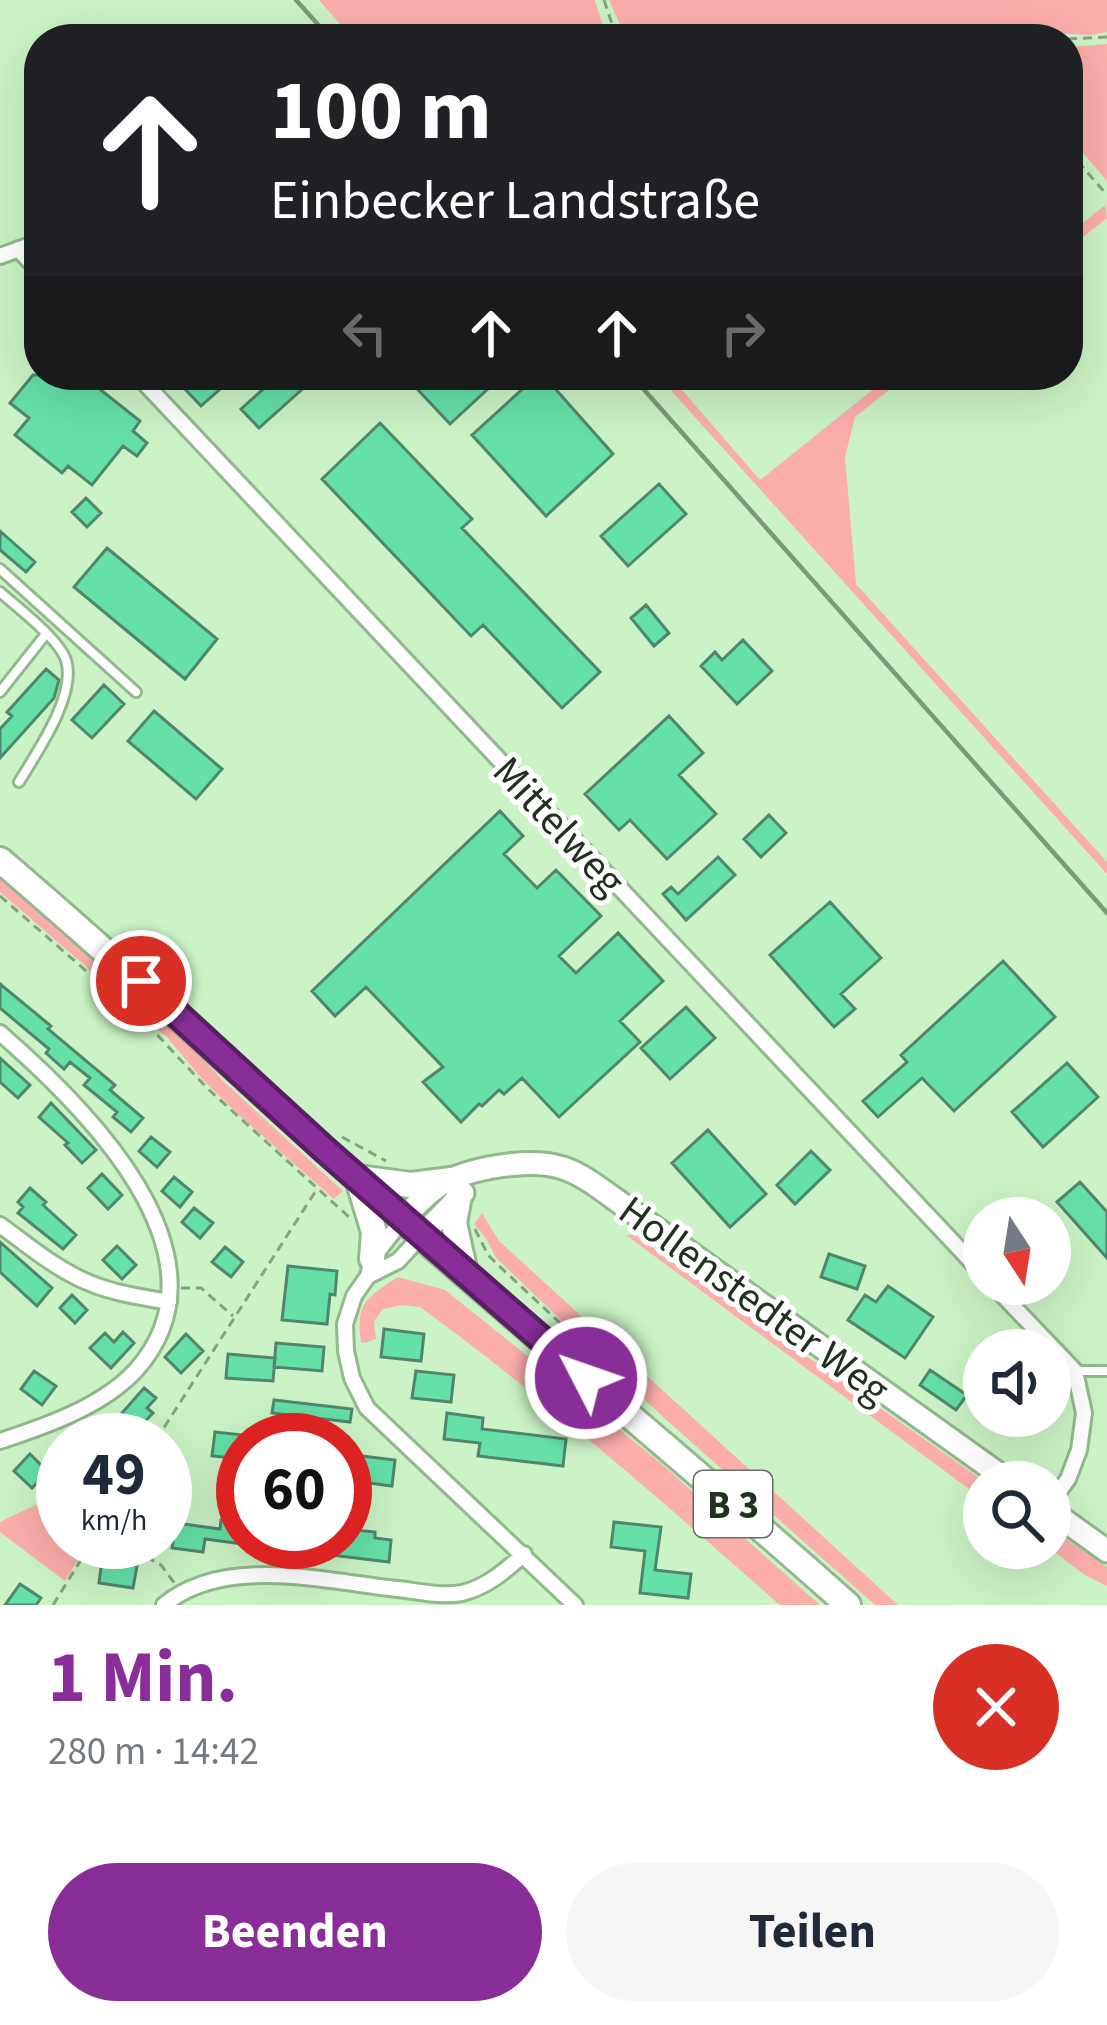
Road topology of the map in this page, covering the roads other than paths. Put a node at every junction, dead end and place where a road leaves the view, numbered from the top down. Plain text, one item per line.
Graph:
1 (24, 247) edge
2 (18, 249) junction
3 (24, 255) edge
4 (0, 256) edge
5 (151, 390) edge
6 (0, 569) edge
7 (0, 592) edge
8 (46, 634) junction
9 (0, 692) edge
10 (136, 692) dead end
11 (19, 782) dead end
12 (0, 860) edge
13 (0, 1033) edge
14 (356, 1178) junction
15 (455, 1188) junction
16 (0, 1226) edge
17 (412, 1227) junction
18 (963, 1253) edge
19 (370, 1267) junction
20 (465, 1274) junction
21 (169, 1295) junction
22 (1012, 1305) edge
23 (1075, 1371) junction
24 (1107, 1371) edge
25 (0, 1441) edge
26 (981, 1461) edge
27 (1071, 1470) edge
28 (1071, 1523) edge
29 (1107, 1551) edge
30 (524, 1554) junction
31 (164, 1605) edge
32 (575, 1605) edge
33 (848, 1605) edge

1 - 2 street
2 - 3 street
2 - 4 street
5 - 18 street, Mittelweg
6 - 10 lane
7 - 8 lane
8 - 9 lane
8 - 11 lane
12 - 14 main road, B 3
13 - 21 street
14 - 15 main road
14 - 17 main road, B 3
14 - 19 main road
15 - 17 main road
15 - 20 main road
15 - 26 main road, Hollenstedter Weg
16 - 21 street
17 - 19 street
17 - 19 street
17 - 20 main road, B 3
19 - 30 street
20 - 33 main road, B 3
21 - 25 street
22 - 23 street
23 - 24 lane
23 - 27 street
28 - 29 main road
30 - 31 street
30 - 32 street

